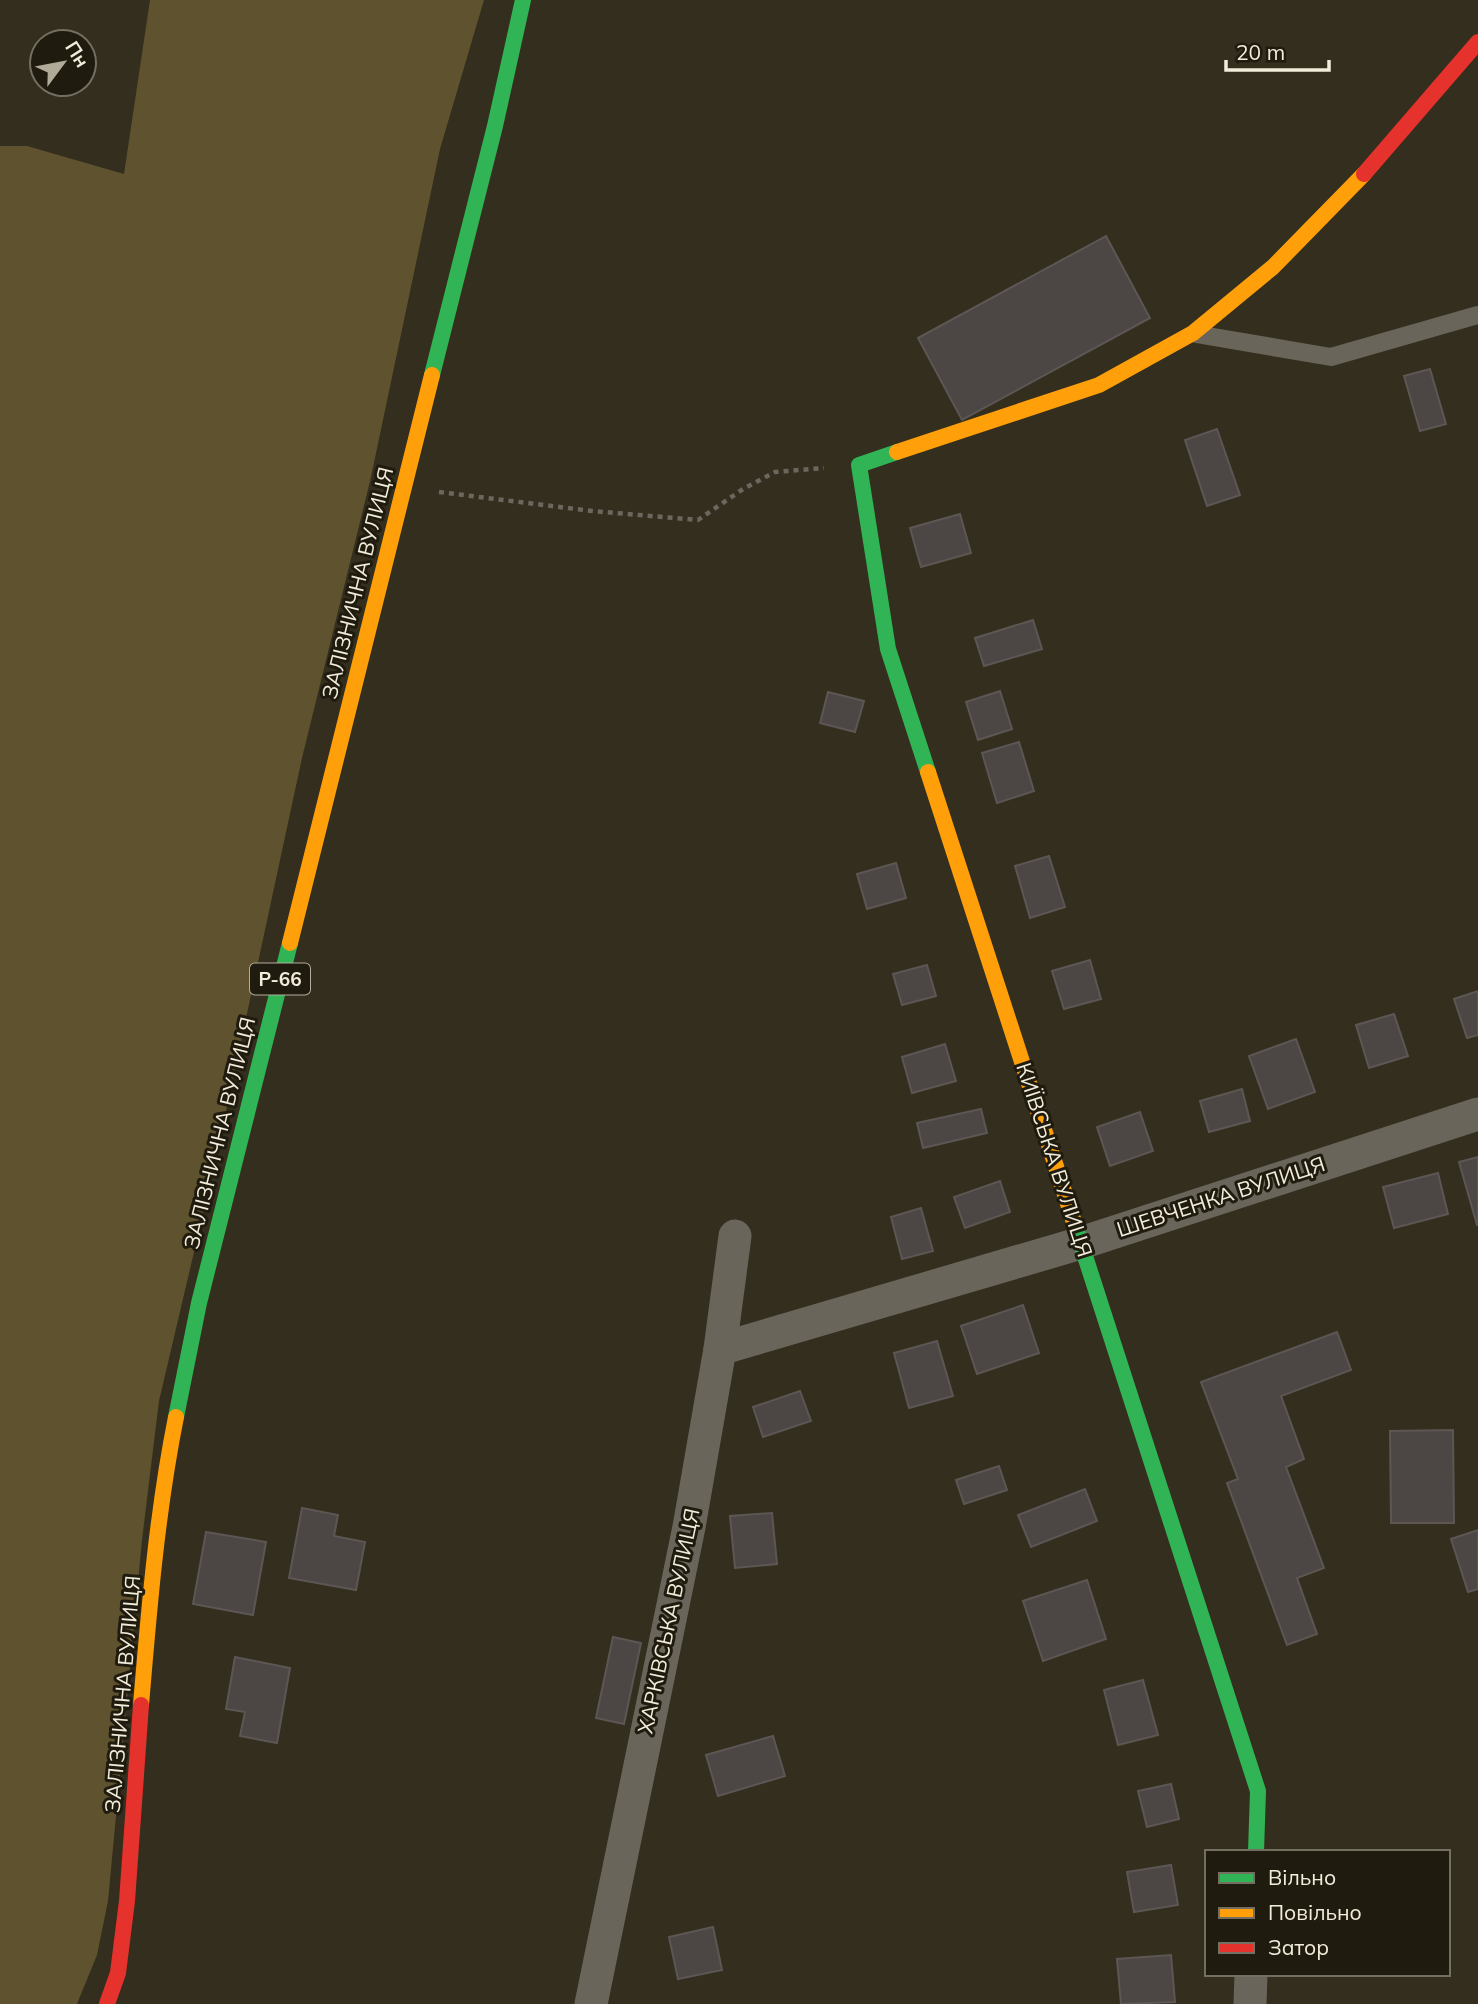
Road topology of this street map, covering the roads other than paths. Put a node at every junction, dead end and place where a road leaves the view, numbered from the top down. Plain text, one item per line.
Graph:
1 (523, 0) edge
2 (1478, 42) edge
3 (1478, 315) edge
4 (1193, 333) junction
5 (1478, 1114) edge
6 (735, 1236) dead end
7 (1081, 1243) junction
8 (720, 1349) junction
9 (1256, 1850) edge
10 (1251, 1976) edge
11 (107, 2004) edge
12 (591, 2004) edge
13 (1250, 2004) edge

1 - 11 street, ЗАЛІЗНИЧНА ВУЛИЦЯ / Р-66
2 - 4 street
3 - 4 lane
4 - 7 street, КИЇВСЬКА ВУЛИЦЯ
5 - 7 street, ШЕВЧЕНКА ВУЛИЦЯ
6 - 8 street, ХАРКІВСЬКА ВУЛИЦЯ
7 - 8 street, ШЕВЧЕНКА ВУЛИЦЯ
7 - 9 street, КИЇВСЬКА ВУЛИЦЯ
8 - 12 street, ХАРКІВСЬКА ВУЛИЦЯ
10 - 13 street

